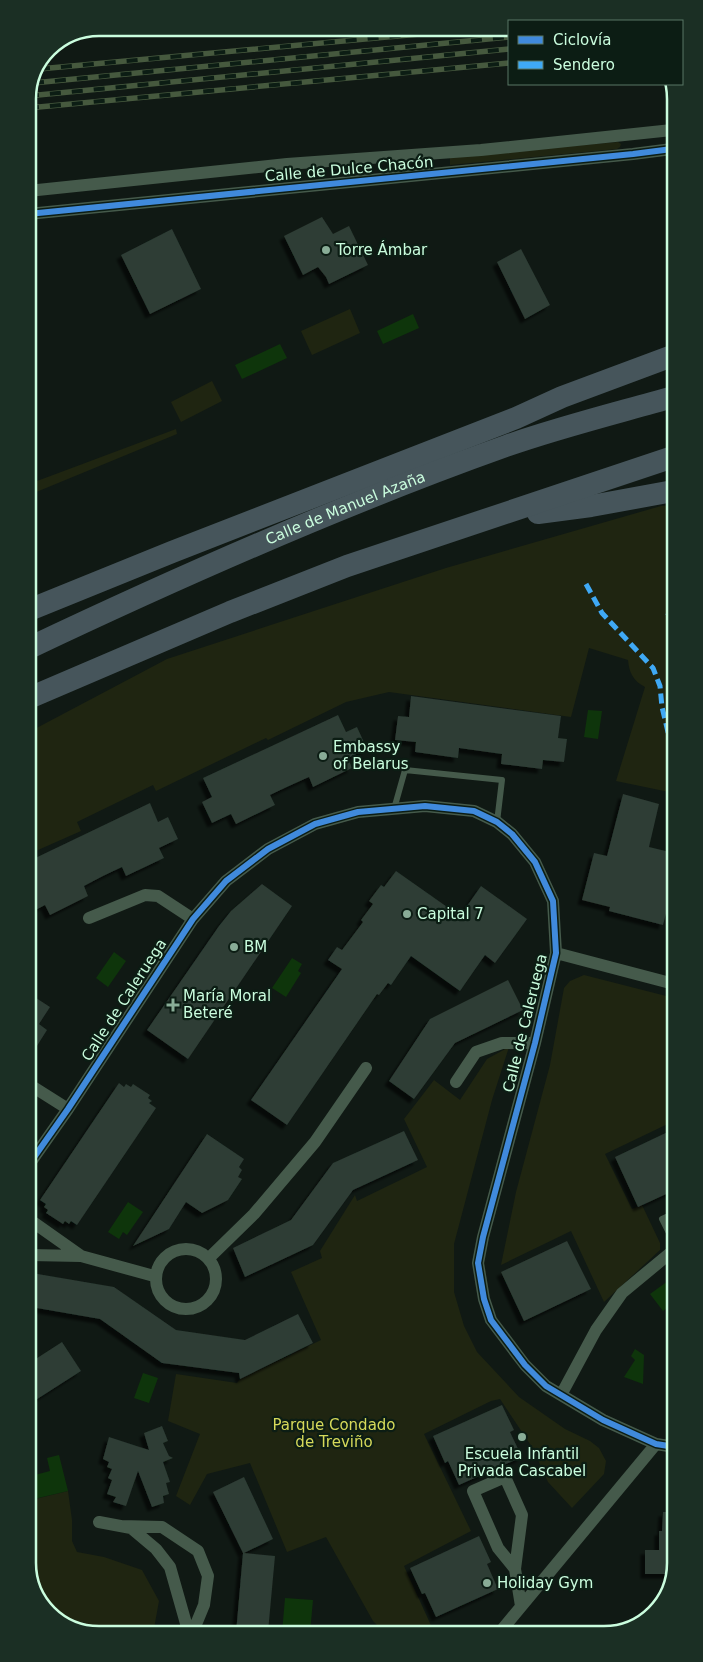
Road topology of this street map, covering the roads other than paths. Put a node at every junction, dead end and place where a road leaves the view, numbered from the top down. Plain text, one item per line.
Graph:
1 (667, 131) edge
2 (667, 150) edge
3 (243, 169) junction
4 (78, 186) junction
5 (36, 190) edge
6 (246, 191) junction
7 (82, 209) junction
8 (36, 213) edge
9 (667, 358) edge
10 (667, 370) edge
11 (667, 399) edge
12 (507, 446) junction
13 (667, 459) edge
14 (667, 492) edge
15 (494, 517) junction
16 (260, 542) junction
17 (36, 607) edge
18 (36, 614) edge
19 (36, 645) edge
20 (134, 652) junction
21 (36, 695) edge
22 (36, 708) edge
23 (394, 809) junction
24 (497, 822) junction
25 (88, 918) dead end
26 (193, 919) junction
27 (556, 953) junction
28 (667, 982) edge
29 (535, 1044) junction
30 (366, 1068) dead end
31 (456, 1082) dead end
32 (36, 1089) edge
33 (68, 1109) junction
34 (36, 1154) edge
35 (667, 1217) edge
36 (36, 1224) edge
37 (667, 1229) edge
38 (36, 1255) edge
39 (81, 1256) junction
40 (667, 1256) edge
41 (209, 1258) junction
42 (154, 1276) junction
43 (561, 1395) junction
44 (656, 1444) junction
45 (667, 1446) edge
46 (100, 1522) dead end
47 (122, 1526) junction
48 (515, 1569) junction
49 (521, 1606) junction
50 (187, 1626) edge
51 (195, 1626) edge
52 (507, 1626) edge

1 - 3 street, Calle de Dulce Chacón
2 - 6 street, Calle de Dulce Chacón
3 - 4 street, Calle de Dulce Chacón
3 - 6 street, Calle de Dulce Chacón
4 - 5 street, Calle de Dulce Chacón
4 - 7 street
6 - 7 street, Calle de Dulce Chacón
7 - 8 street, Calle de Dulce Chacón
9 - 17 highway
10 - 12 highway
11 - 12 highway, Calle de Manuel Azaña
12 - 16 highway, Calle de Manuel Azaña
13 - 15 highway
14 - 15 highway
15 - 20 highway
16 - 18 highway
16 - 19 highway, Calle de Manuel Azaña
20 - 21 highway
20 - 22 highway
23 - 24 street, Calle de Caleruega
23 - 24 lane
23 - 26 street, Calle de Caleruega
24 - 27 street, Calle de Caleruega
25 - 26 street
26 - 33 street, Calle de Caleruega
27 - 28 street
27 - 29 street, Calle de Caleruega
29 - 31 street, Calle de Caleruega
29 - 43 street, Calle de Caleruega
30 - 41 street
32 - 33 street
33 - 34 street, Calle de Caleruega
35 - 37 lane
36 - 39 street
38 - 39 street
39 - 42 street
40 - 43 street
41 - 42 street
41 - 42 street
43 - 44 street, Calle de Caleruega
44 - 45 street, Calle de Caleruega
44 - 49 street
46 - 47 street
47 - 50 street
47 - 51 street
48 - 48 street
48 - 49 street
49 - 52 street

